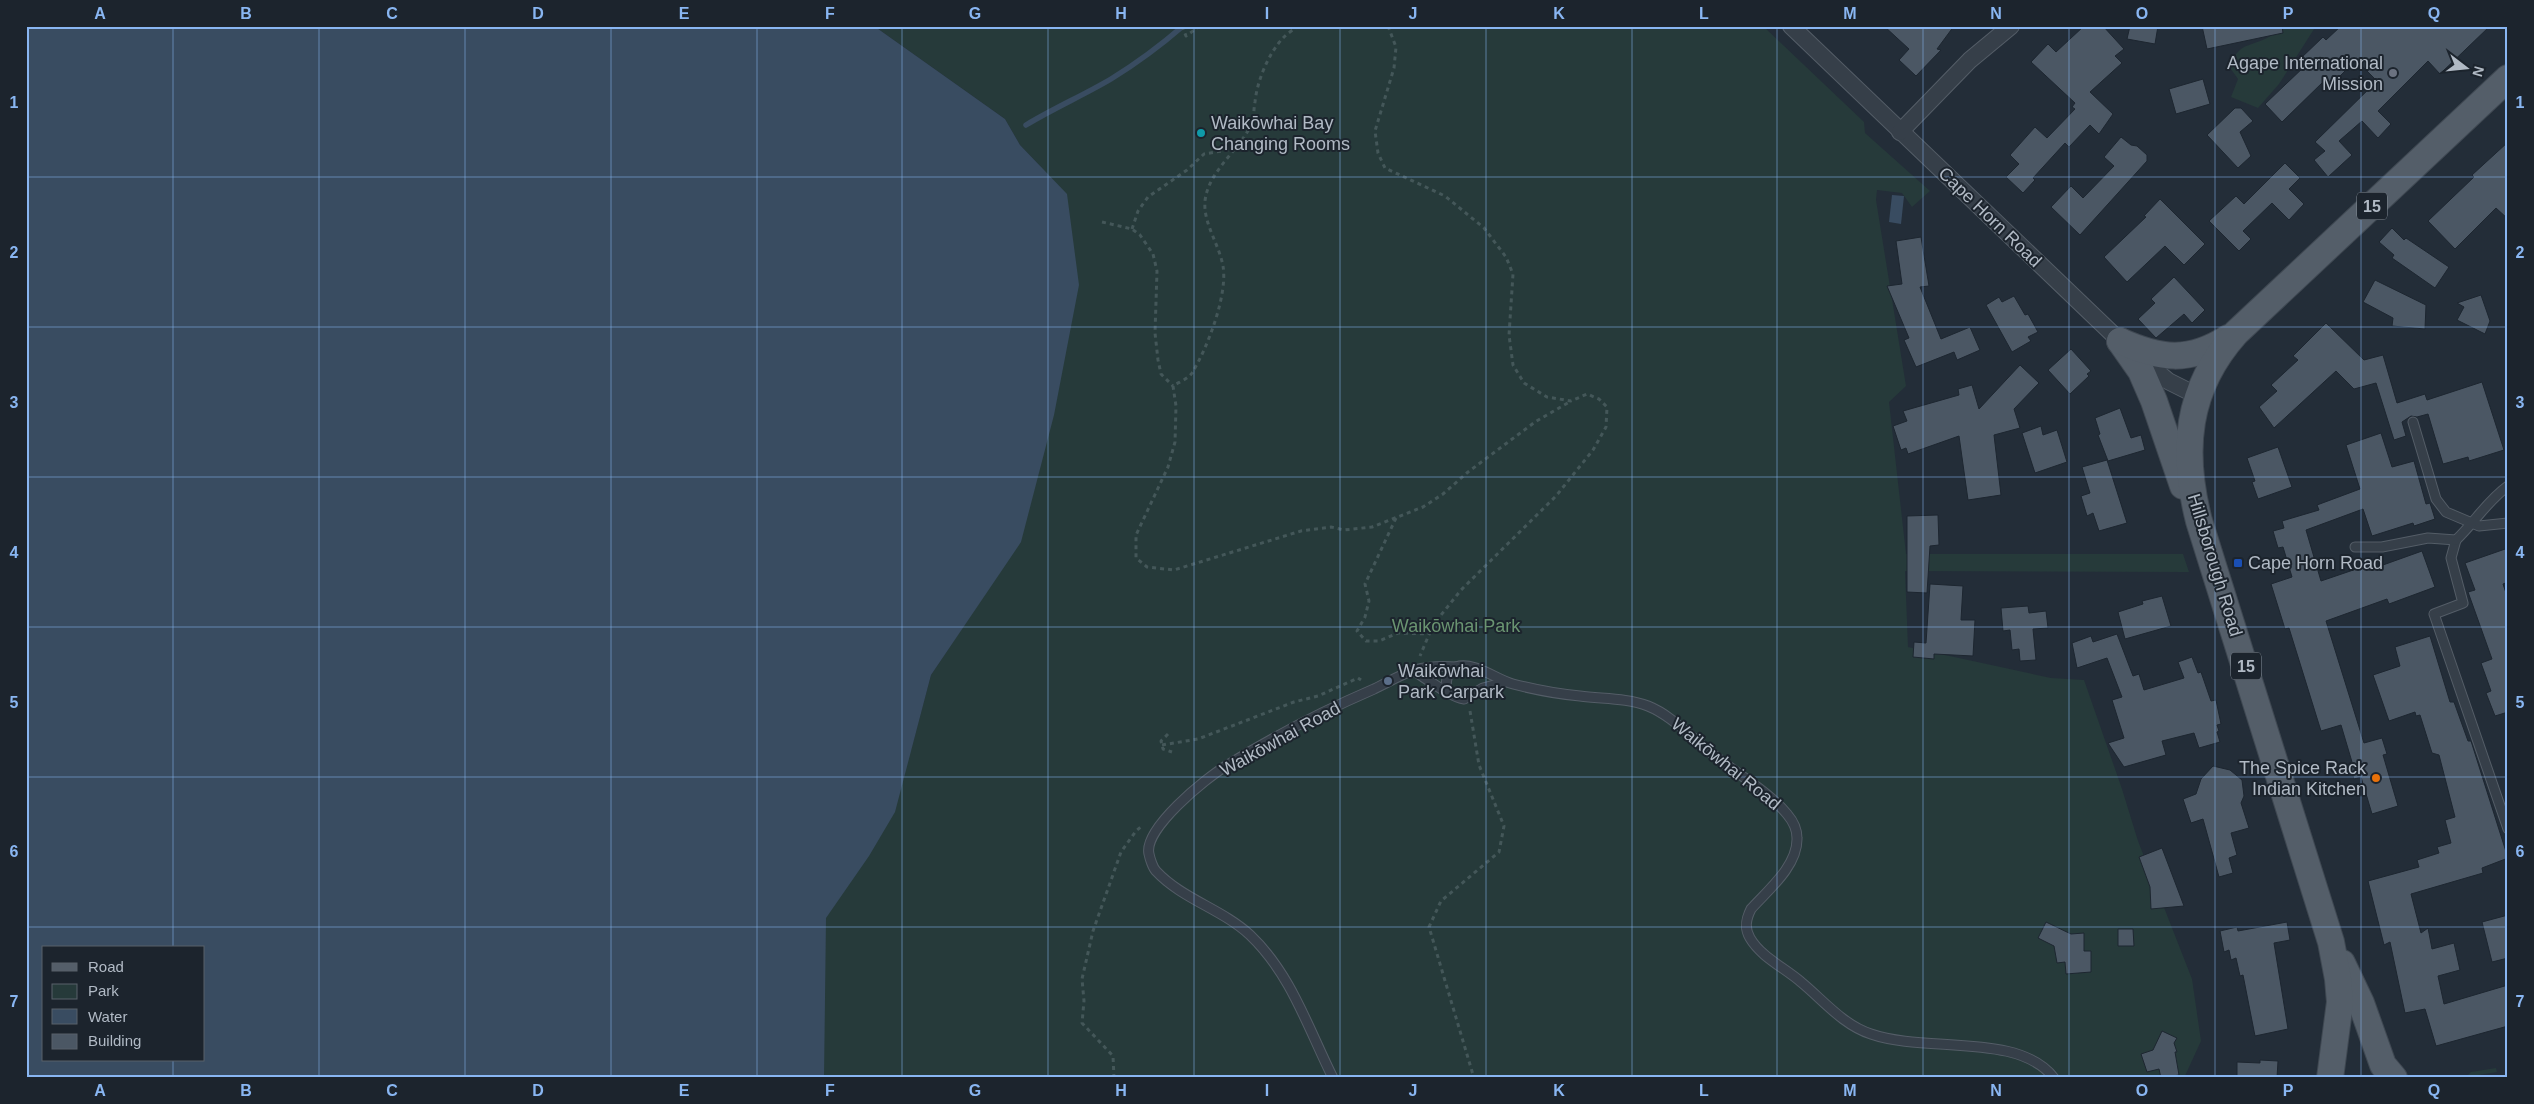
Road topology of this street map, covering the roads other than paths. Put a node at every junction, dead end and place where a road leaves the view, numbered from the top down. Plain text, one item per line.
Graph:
1 (1790, 26) edge
2 (2011, 26) edge
3 (2508, 78) edge
4 (1900, 132) junction
5 (2236, 333) junction
6 (2120, 341) junction
7 (2198, 396) junction
8 (2413, 422) dead end
9 (2508, 486) edge
10 (2199, 521) junction
11 (2508, 523) edge
12 (2473, 524) junction
13 (2456, 540) junction
14 (2355, 548) dead end
15 (1456, 667) junction
16 (1414, 671) junction
17 (1505, 682) junction
18 (1446, 690) junction
19 (2508, 829) edge
20 (2331, 942) junction
21 (1333, 1078) edge
22 (2054, 1078) edge
23 (2330, 1078) edge
24 (2394, 1078) edge

1 - 4 street, Cape Horn Road
2 - 4 street
3 - 5 main road, Hillsborough Road / 15
4 - 6 street, Cape Horn Road
5 - 6 main road
5 - 7 main road, Hillsborough Road / 15
6 - 7 street, Cape Horn Road
6 - 10 main road
7 - 10 main road, Hillsborough Road / 15
8 - 12 lane
9 - 12 lane
10 - 20 main road, Hillsborough Road / 15
11 - 12 lane
12 - 13 lane
13 - 14 lane
13 - 19 lane
15 - 16 lane, Waikōwhai Road
15 - 17 lane, Waikōwhai Road
15 - 18 lane
16 - 18 lane
16 - 21 lane, Waikōwhai Road
17 - 18 lane
17 - 22 lane, Waikōwhai Road
20 - 23 main road, Hillsborough Road / 15
20 - 24 main road

